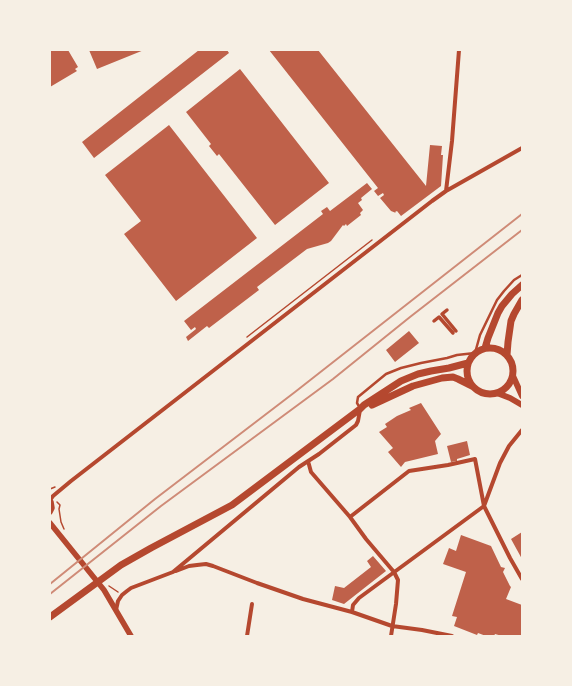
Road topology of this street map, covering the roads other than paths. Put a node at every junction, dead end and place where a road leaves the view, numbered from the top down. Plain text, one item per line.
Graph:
1 (459, 50) edge
2 (522, 148) edge
3 (446, 191) junction
4 (522, 275) edge
5 (522, 285) edge
6 (522, 300) edge
7 (447, 310) dead end
8 (434, 321) dead end
9 (485, 348) junction
10 (475, 353) junction
11 (507, 355) junction
12 (468, 363) junction
13 (513, 376) junction
14 (473, 387) junction
15 (497, 393) junction
16 (522, 396) edge
17 (522, 405) edge
18 (360, 410) junction
19 (522, 430) edge
20 (308, 461) junction
21 (51, 499) edge
22 (484, 506) junction
23 (50, 512) edge
24 (350, 517) junction
25 (50, 523) edge
26 (173, 572) junction
27 (394, 572) junction
28 (522, 579) edge
29 (89, 589) junction
30 (252, 604) dead end
31 (116, 610) junction
32 (352, 612) junction
33 (50, 617) edge
34 (50, 622) edge
35 (392, 626) junction
36 (132, 636) edge
37 (247, 636) edge
38 (391, 636) edge
39 (452, 636) edge

1 - 3 street
2 - 3 street
3 - 21 street
4 - 10 lane
5 - 9 main road
6 - 11 main road
7 - 8 street
9 - 10 main road
9 - 11 main road
10 - 12 main road
10 - 18 lane
11 - 13 main road
12 - 14 main road
12 - 18 main road
13 - 15 main road
13 - 16 main road
14 - 15 main road
14 - 18 main road
15 - 17 main road
18 - 20 street
18 - 29 main road
19 - 22 street
20 - 24 street
20 - 26 street
21 - 23 street
22 - 24 street
22 - 27 street
22 - 28 street
24 - 27 street
25 - 31 street
26 - 31 street
26 - 32 street
27 - 32 street
27 - 35 street
29 - 33 main road
29 - 34 main road
30 - 37 street
31 - 36 street
32 - 35 street
35 - 38 street
35 - 39 street

